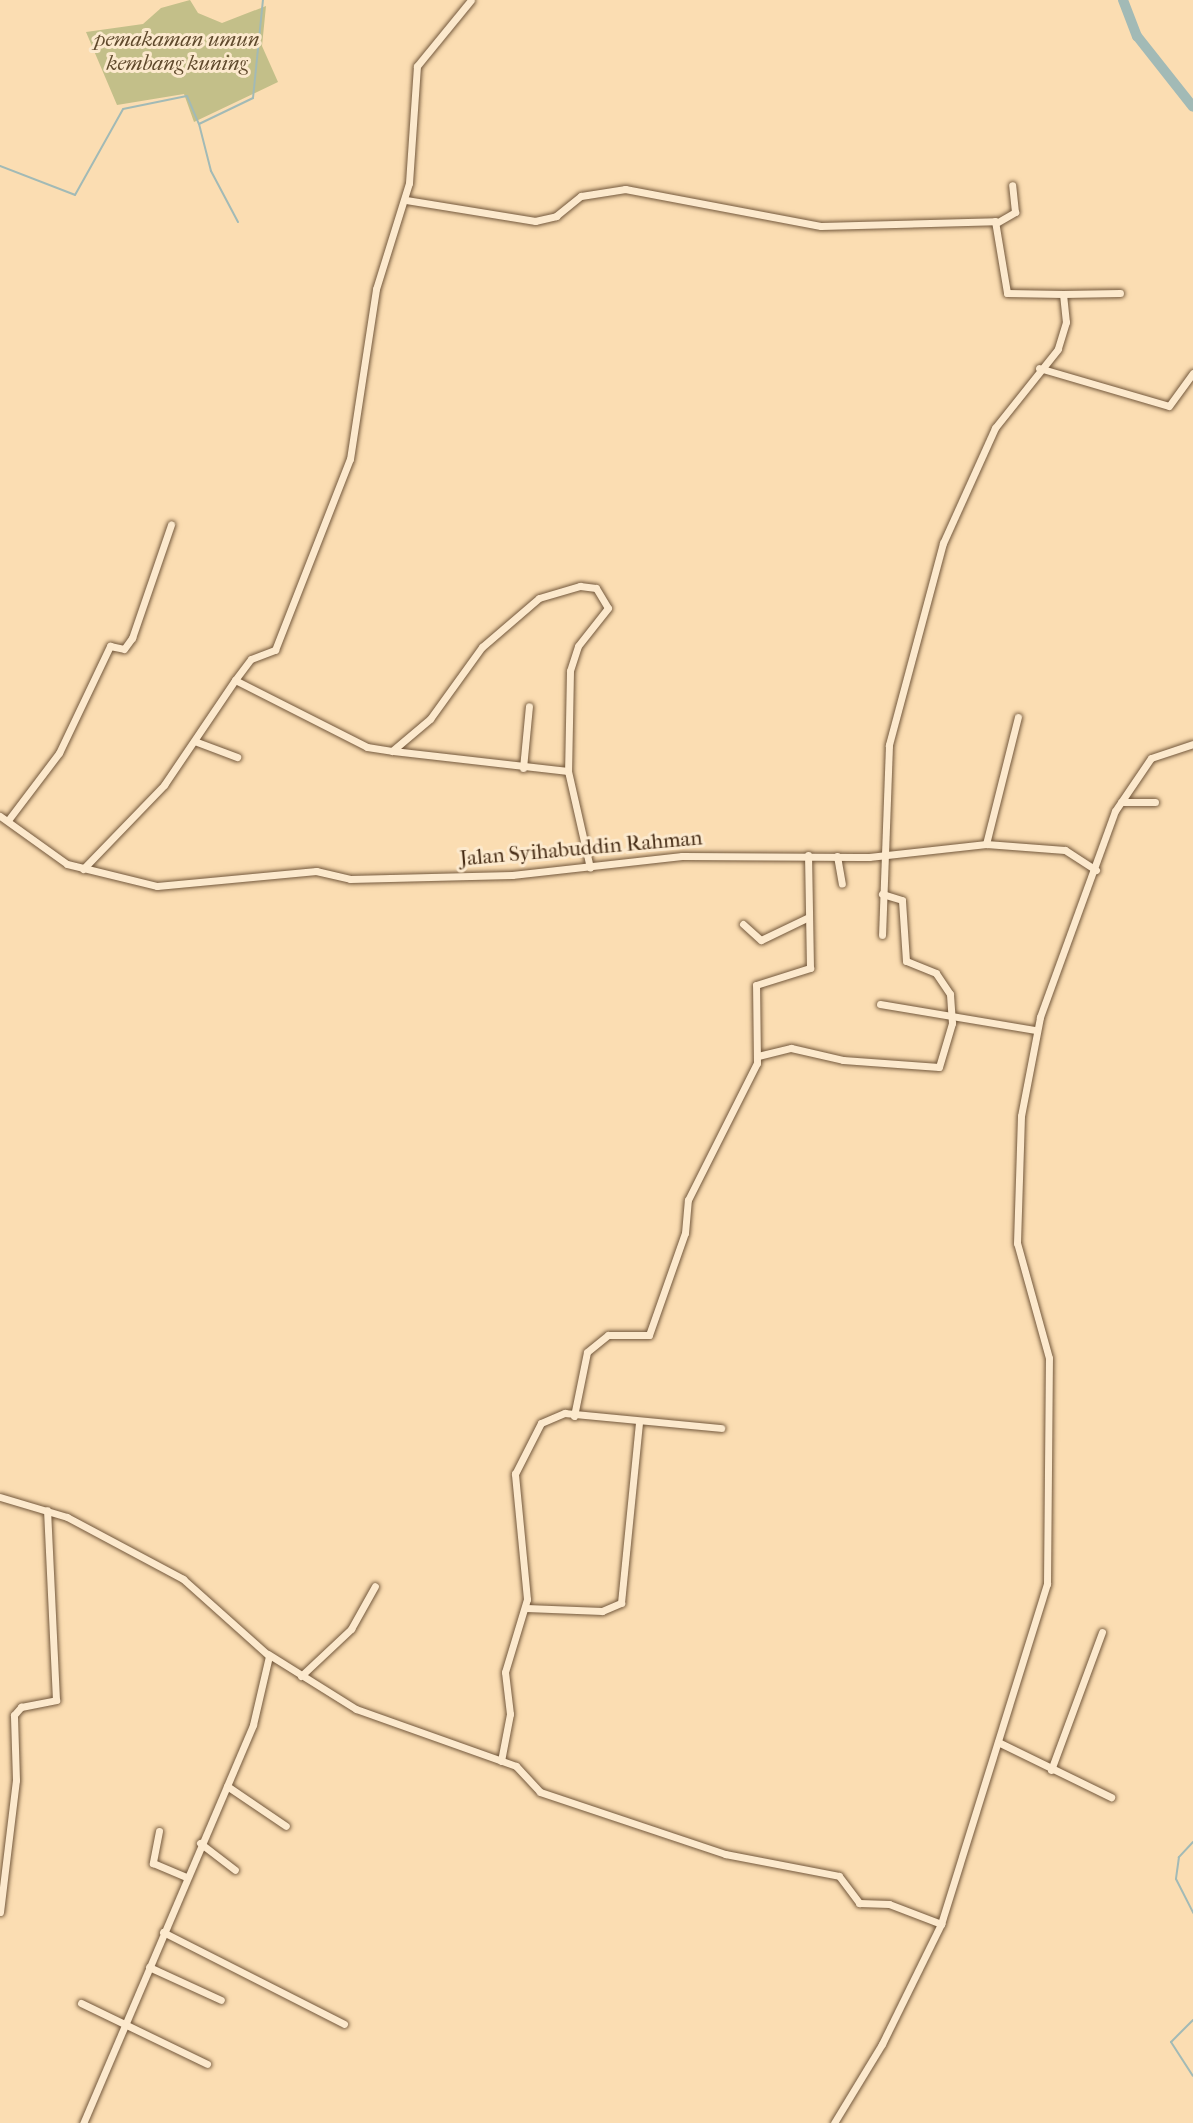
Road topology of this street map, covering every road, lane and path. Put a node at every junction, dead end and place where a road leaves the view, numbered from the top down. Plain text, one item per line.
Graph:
1 (471, 0) edge
2 (1012, 185) dead end
3 (406, 200) junction
4 (998, 222) junction
5 (1120, 293) dead end
6 (1063, 294) junction
7 (1039, 368) junction
8 (1193, 373) edge
9 (172, 525) dead end
10 (235, 680) junction
11 (529, 706) dead end
12 (1018, 716) dead end
13 (197, 742) junction
14 (1193, 744) edge
15 (392, 751) junction
16 (237, 757) dead end
17 (523, 768) junction
18 (568, 771) junction
19 (1121, 802) junction
20 (1155, 802) dead end
21 (0, 816) edge
22 (9, 819) junction
23 (986, 844) junction
24 (883, 854) junction
25 (807, 855) junction
26 (837, 856) junction
27 (590, 868) junction
28 (83, 869) junction
29 (1096, 870) junction
30 (842, 884) dead end
31 (882, 894) junction
32 (807, 918) junction
33 (743, 924) dead end
34 (882, 935) dead end
35 (880, 1004) dead end
36 (951, 1014) junction
37 (1036, 1030) junction
38 (758, 1056) junction
39 (574, 1416) junction
40 (639, 1422) junction
41 (721, 1428) dead end
42 (0, 1497) edge
43 (47, 1510) junction
44 (375, 1586) dead end
45 (526, 1608) junction
46 (1102, 1632) dead end
47 (268, 1654) junction
48 (301, 1676) junction
49 (998, 1742) junction
50 (502, 1761) junction
51 (1051, 1770) junction
52 (227, 1786) junction
53 (1111, 1797) dead end
54 (286, 1826) dead end
55 (159, 1831) dead end
56 (200, 1843) junction
57 (235, 1870) dead end
58 (186, 1877) junction
59 (0, 1912) edge
60 (941, 1924) junction
61 (163, 1932) junction
62 (149, 1967) junction
63 (221, 2000) dead end
64 (81, 2004) dead end
65 (344, 2024) dead end
66 (127, 2025) junction
67 (207, 2063) dead end
68 (83, 2123) edge
69 (834, 2123) edge

1 - 3 street
2 - 4 street
3 - 4 street
3 - 10 street
4 - 6 street
5 - 6 street
6 - 7 street
7 - 8 street
7 - 24 street
9 - 22 street
10 - 13 street
10 - 15 street
11 - 17 street
12 - 23 street
13 - 16 street
13 - 28 street
14 - 19 street
15 - 17 street
15 - 18 street
17 - 18 street
18 - 27 street
19 - 20 street
19 - 29 street
21 - 22 street, Jalan Syihabuddin Rahman
22 - 28 street, Jalan Syihabuddin Rahman
23 - 24 street, Jalan Syihabuddin Rahman
23 - 29 street, Jalan Syihabuddin Rahman
24 - 26 street, Jalan Syihabuddin Rahman
24 - 31 street
25 - 26 street, Jalan Syihabuddin Rahman
25 - 27 street, Jalan Syihabuddin Rahman
25 - 32 street
26 - 30 street
27 - 28 street, Jalan Syihabuddin Rahman
29 - 37 street
31 - 34 street
31 - 36 street
32 - 33 street
32 - 38 street
35 - 36 street
36 - 37 street
36 - 38 street
37 - 49 street
38 - 39 street
39 - 40 street
39 - 45 street
40 - 41 street
40 - 45 street
42 - 43 street
43 - 47 street
43 - 59 street
44 - 48 street
45 - 50 street
46 - 51 street
47 - 48 street
47 - 52 street
48 - 50 street
49 - 51 street
49 - 60 street
50 - 60 street
51 - 53 street
52 - 54 street
52 - 56 street
55 - 58 street
56 - 57 street
56 - 58 street
58 - 61 street
60 - 69 street
61 - 62 street
61 - 65 street
62 - 63 street
62 - 66 street
64 - 66 street
66 - 67 street
66 - 68 street

